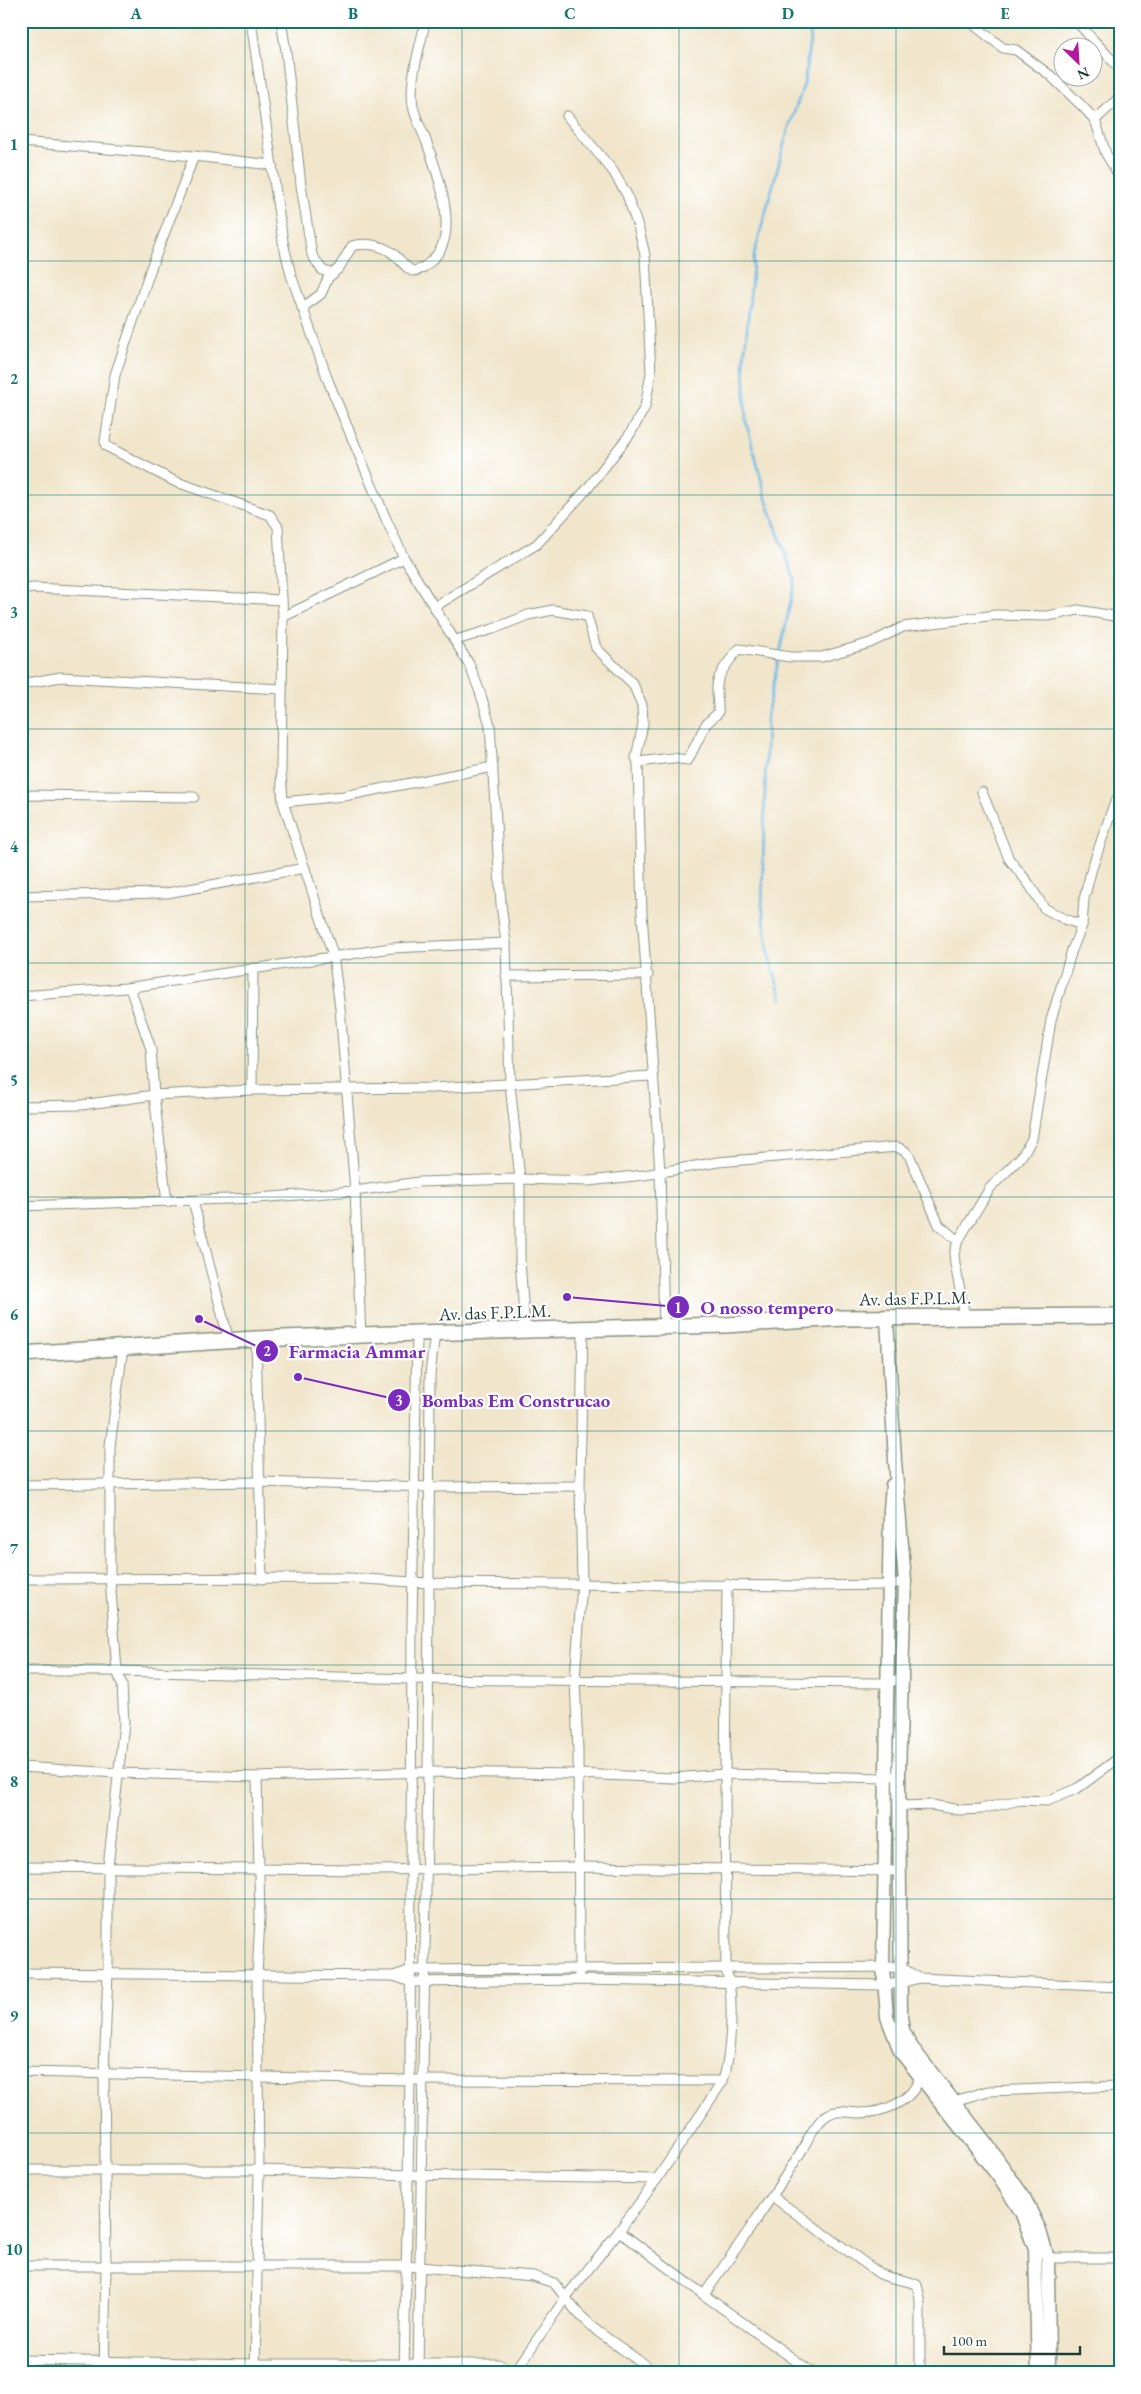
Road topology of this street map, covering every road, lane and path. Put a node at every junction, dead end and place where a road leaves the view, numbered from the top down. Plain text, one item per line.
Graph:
1 (251, 21) edge
2 (281, 21) edge
3 (423, 21) edge
4 (969, 21) edge
5 (1076, 21) edge
6 (1120, 69) edge
7 (1120, 97) edge
8 (567, 116) dead end
9 (1095, 120) junction
10 (21, 142) edge
11 (194, 156) junction
12 (272, 166) junction
13 (1120, 177) edge
14 (333, 274) junction
15 (302, 308) junction
16 (404, 558) junction
17 (21, 590) edge
18 (282, 600) junction
19 (434, 606) junction
20 (284, 617) junction
21 (1120, 617) edge
22 (456, 640) junction
23 (21, 684) edge
24 (282, 688) junction
25 (638, 762) junction
26 (492, 767) junction
27 (982, 792) dead end
28 (1120, 794) edge
29 (21, 795) edge
30 (194, 797) dead end
31 (283, 802) junction
32 (305, 868) junction
33 (21, 896) edge
34 (1082, 925) junction
35 (506, 943) junction
36 (333, 955) junction
37 (253, 968) junction
38 (648, 975) junction
39 (506, 976) junction
40 (130, 988) junction
41 (21, 996) edge
42 (652, 1076) junction
43 (510, 1084) junction
44 (252, 1090) junction
45 (348, 1091) junction
46 (154, 1094) junction
47 (21, 1106) edge
48 (660, 1171) junction
49 (520, 1179) junction
50 (356, 1191) junction
51 (193, 1201) junction
52 (167, 1202) junction
53 (21, 1206) edge
54 (958, 1241) junction
55 (965, 1316) junction
56 (1120, 1316) edge
57 (887, 1318) junction
58 (664, 1327) junction
59 (583, 1328) junction
60 (525, 1329) junction
61 (435, 1332) junction
62 (417, 1333) junction
63 (361, 1336) junction
64 (256, 1339) junction
65 (229, 1341) junction
66 (123, 1348) junction
67 (21, 1354) edge
68 (895, 1460) junction
69 (259, 1482) junction
70 (21, 1485) edge
71 (109, 1485) junction
72 (414, 1486) junction
73 (430, 1486) junction
74 (580, 1486) junction
75 (110, 1578) junction
76 (21, 1579) edge
77 (262, 1579) junction
78 (905, 1581) junction
79 (413, 1582) junction
80 (582, 1582) junction
81 (428, 1583) junction
82 (727, 1584) junction
83 (890, 1585) junction
84 (21, 1671) edge
85 (117, 1671) junction
86 (903, 1678) junction
87 (412, 1679) junction
88 (428, 1679) junction
89 (575, 1679) junction
90 (726, 1681) junction
91 (886, 1682) junction
92 (1120, 1757) edge
93 (21, 1767) edge
94 (428, 1772) junction
95 (117, 1773) junction
96 (412, 1773) junction
97 (578, 1774) junction
98 (725, 1774) junction
99 (899, 1774) junction
100 (257, 1777) junction
101 (884, 1778) junction
102 (899, 1806) junction
103 (21, 1867) edge
104 (108, 1867) junction
105 (577, 1867) junction
106 (258, 1869) junction
107 (412, 1869) junction
108 (425, 1869) junction
109 (726, 1870) junction
110 (899, 1871) junction
111 (885, 1872) junction
112 (900, 1967) junction
113 (883, 1968) junction
114 (411, 1970) junction
115 (424, 1970) junction
116 (578, 1970) junction
117 (726, 1970) junction
118 (108, 1972) junction
119 (21, 1973) edge
120 (257, 1975) junction
121 (394, 1976) junction
122 (919, 1978) junction
123 (579, 1980) junction
124 (424, 1981) junction
125 (411, 1982) junction
126 (731, 1983) junction
127 (901, 1984) junction
128 (884, 1985) junction
129 (1120, 1987) edge
130 (21, 2072) edge
131 (104, 2072) junction
132 (258, 2076) junction
133 (920, 2077) junction
134 (410, 2080) junction
135 (423, 2080) junction
136 (723, 2081) junction
137 (1120, 2086) edge
138 (954, 2101) junction
139 (21, 2170) edge
140 (259, 2170) junction
141 (105, 2171) junction
142 (409, 2175) junction
143 (422, 2175) junction
144 (657, 2179) junction
145 (773, 2197) junction
146 (619, 2231) junction
147 (1048, 2258) junction
148 (1120, 2258) edge
149 (21, 2266) edge
150 (106, 2266) junction
151 (257, 2266) junction
152 (406, 2266) junction
153 (421, 2267) junction
154 (704, 2295) junction
155 (566, 2297) junction
156 (21, 2360) edge
157 (104, 2362) junction
158 (418, 2362) junction
159 (404, 2363) junction
160 (255, 2368) edge
161 (517, 2372) edge
162 (104, 2373) edge
163 (404, 2373) edge
164 (418, 2373) edge
165 (656, 2373) edge
166 (813, 2373) edge
167 (920, 2373) edge
168 (1038, 2373) edge
169 (1049, 2373) edge

1 - 12 street
2 - 14 street
3 - 14 street
4 - 9 street
5 - 6 street
7 - 9 street
8 - 19 street
9 - 13 street
10 - 11 street
11 - 12 street
11 - 18 street
12 - 15 street
14 - 15 street
15 - 16 street
16 - 19 street
16 - 20 street
17 - 18 street
18 - 20 street
19 - 22 street
20 - 24 street
21 - 25 street
22 - 25 street
22 - 26 street
23 - 24 street
24 - 31 street
25 - 38 street
26 - 31 street
26 - 35 street
27 - 34 street
28 - 34 street
29 - 30 street
31 - 32 street
32 - 33 street
32 - 36 street
34 - 54 street
35 - 36 street
35 - 39 street
36 - 37 street
36 - 45 street
37 - 40 street
37 - 44 street
38 - 39 street
38 - 42 street
39 - 43 street
40 - 41 street
40 - 46 street
42 - 43 street
42 - 48 street
43 - 45 street
43 - 49 street
44 - 45 street
44 - 46 street
45 - 50 street
46 - 47 street
46 - 52 street
48 - 49 street
48 - 54 street
48 - 58 street
49 - 50 street
49 - 60 street
50 - 51 street
50 - 63 street
51 - 52 street
51 - 65 street
52 - 53 street
54 - 55 street
55 - 56 main road, Av. das F.P.L.M.
55 - 57 main road, Av. das F.P.L.M.
57 - 58 main road, Av. das F.P.L.M.
57 - 68 street
58 - 59 main road, Av. das F.P.L.M.
59 - 60 main road, Av. das F.P.L.M.
59 - 74 street
60 - 61 main road, Av. das F.P.L.M.
61 - 62 main road, Av. das F.P.L.M.
61 - 73 street
62 - 63 main road, Av. das F.P.L.M.
62 - 72 street
63 - 64 main road, Av. das F.P.L.M.
64 - 65 main road, Av. das F.P.L.M.
64 - 69 street
65 - 66 main road, Av. das F.P.L.M.
66 - 67 main road, Av. das F.P.L.M.
66 - 71 street
68 - 78 street
68 - 83 street
69 - 71 street
69 - 72 street
69 - 77 street
70 - 71 street
71 - 75 street
72 - 73 street
72 - 79 street
73 - 74 street
73 - 81 street
74 - 80 street
75 - 76 street
75 - 77 street
75 - 85 street
77 - 79 street
78 - 83 street
78 - 86 street
79 - 81 street
79 - 87 street
80 - 81 street
80 - 82 street
80 - 89 street
81 - 88 street
82 - 83 street
82 - 90 street
83 - 91 street
84 - 85 street
85 - 87 street
85 - 95 street
86 - 91 street
86 - 99 street
87 - 88 street
87 - 96 street
88 - 89 street
88 - 94 street
89 - 90 street
89 - 97 street
90 - 91 street
90 - 98 street
91 - 101 street
92 - 102 street
93 - 95 street
94 - 96 street
94 - 97 street
94 - 108 street
95 - 100 street
95 - 104 street
96 - 100 street
96 - 107 street
97 - 98 street
97 - 105 street
98 - 101 street
98 - 109 street
99 - 101 street
99 - 102 street
100 - 106 street
101 - 111 street
102 - 110 street
103 - 104 street
104 - 106 street
104 - 118 street
105 - 108 street
105 - 109 street
105 - 116 street
106 - 107 street
106 - 120 street
107 - 108 street
107 - 114 street
108 - 115 street
109 - 111 street
109 - 117 street
110 - 111 street
110 - 112 street
111 - 113 street
112 - 113 street
112 - 122 street
112 - 127 street
113 - 117 street
113 - 128 street
114 - 115 street
114 - 121 street
114 - 125 street
115 - 116 street
115 - 124 street
116 - 117 street
116 - 123 street
117 - 126 street
118 - 119 street
118 - 120 street
118 - 131 street
120 - 121 street
120 - 132 street
121 - 125 street
122 - 127 street
122 - 129 street
123 - 124 street
123 - 126 street
124 - 125 street
124 - 135 street
125 - 134 street
126 - 128 street
126 - 136 street
127 - 128 street
127 - 138 street
128 - 133 street
130 - 131 street
131 - 132 street
131 - 141 street
132 - 134 street
132 - 140 street
133 - 145 street
133 - 168 street
134 - 135 street
134 - 142 street
135 - 136 street
135 - 143 street
136 - 144 street
137 - 138 street
138 - 147 street
139 - 141 street
140 - 141 street
140 - 142 street
140 - 151 street
141 - 150 street
142 - 143 street
142 - 152 street
143 - 144 street
143 - 153 street
144 - 146 street
145 - 154 street
145 - 167 street
146 - 154 street
146 - 155 street
147 - 148 street
147 - 169 street
149 - 150 street
150 - 151 street
150 - 157 street
151 - 152 street
151 - 160 street
152 - 153 street
152 - 159 street
153 - 155 street
153 - 158 street
154 - 166 street
155 - 161 street
155 - 165 street
156 - 157 street
157 - 160 street
157 - 162 street
158 - 159 street
158 - 161 street
158 - 164 street
159 - 160 street
159 - 163 street

